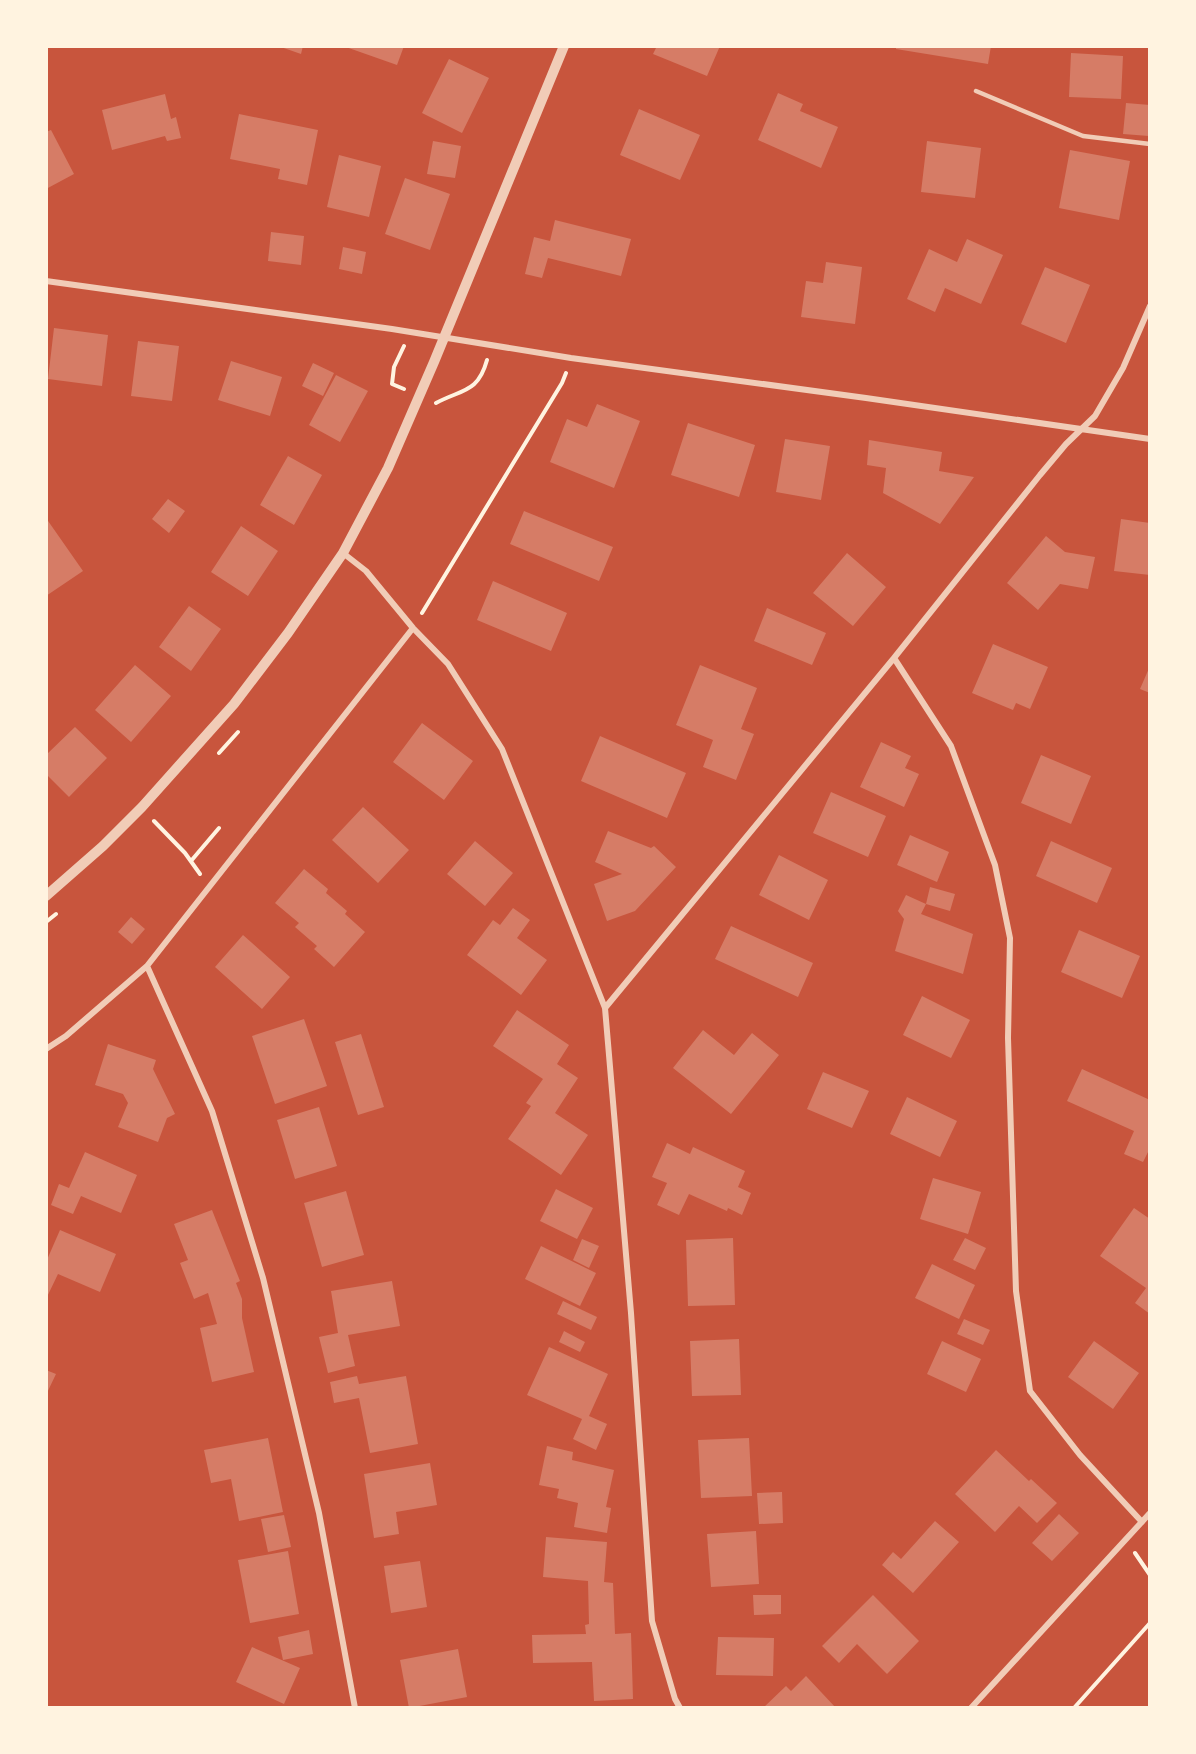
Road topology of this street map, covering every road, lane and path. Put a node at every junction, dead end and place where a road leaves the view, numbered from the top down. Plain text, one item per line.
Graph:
1 (564, 46) edge
2 (976, 91) dead end
3 (1149, 144) edge
4 (46, 281) edge
5 (1149, 306) edge
6 (444, 337) junction
7 (491, 345) junction
8 (571, 358) junction
9 (436, 404) dead end
10 (1081, 429) junction
11 (1149, 439) edge
12 (343, 553) junction
13 (413, 628) junction
14 (894, 658) junction
15 (142, 807) junction
16 (219, 828) dead end
17 (191, 861) junction
18 (208, 887) junction
19 (46, 896) edge
20 (147, 966) junction
21 (605, 1008) junction
22 (46, 1049) edge
23 (1149, 1512) edge
24 (1142, 1522) junction
25 (1126, 1540) junction
26 (1149, 1575) edge
27 (1149, 1623) edge
28 (355, 1707) edge
29 (680, 1707) edge
30 (971, 1707) edge
31 (1074, 1707) edge

1 - 6 street
2 - 3 lane
4 - 6 street
5 - 10 street
6 - 7 street
6 - 12 street
7 - 8 street
7 - 9 path
8 - 10 street
8 - 13 path
10 - 11 street
10 - 14 street
12 - 13 street
12 - 15 street
13 - 18 street
13 - 21 street
14 - 21 street
14 - 24 street
15 - 17 path
15 - 19 street
16 - 17 path
17 - 18 path
18 - 20 street
20 - 22 street
20 - 28 street
21 - 29 street
23 - 24 street
24 - 25 street
25 - 26 path
25 - 30 street
27 - 31 path

